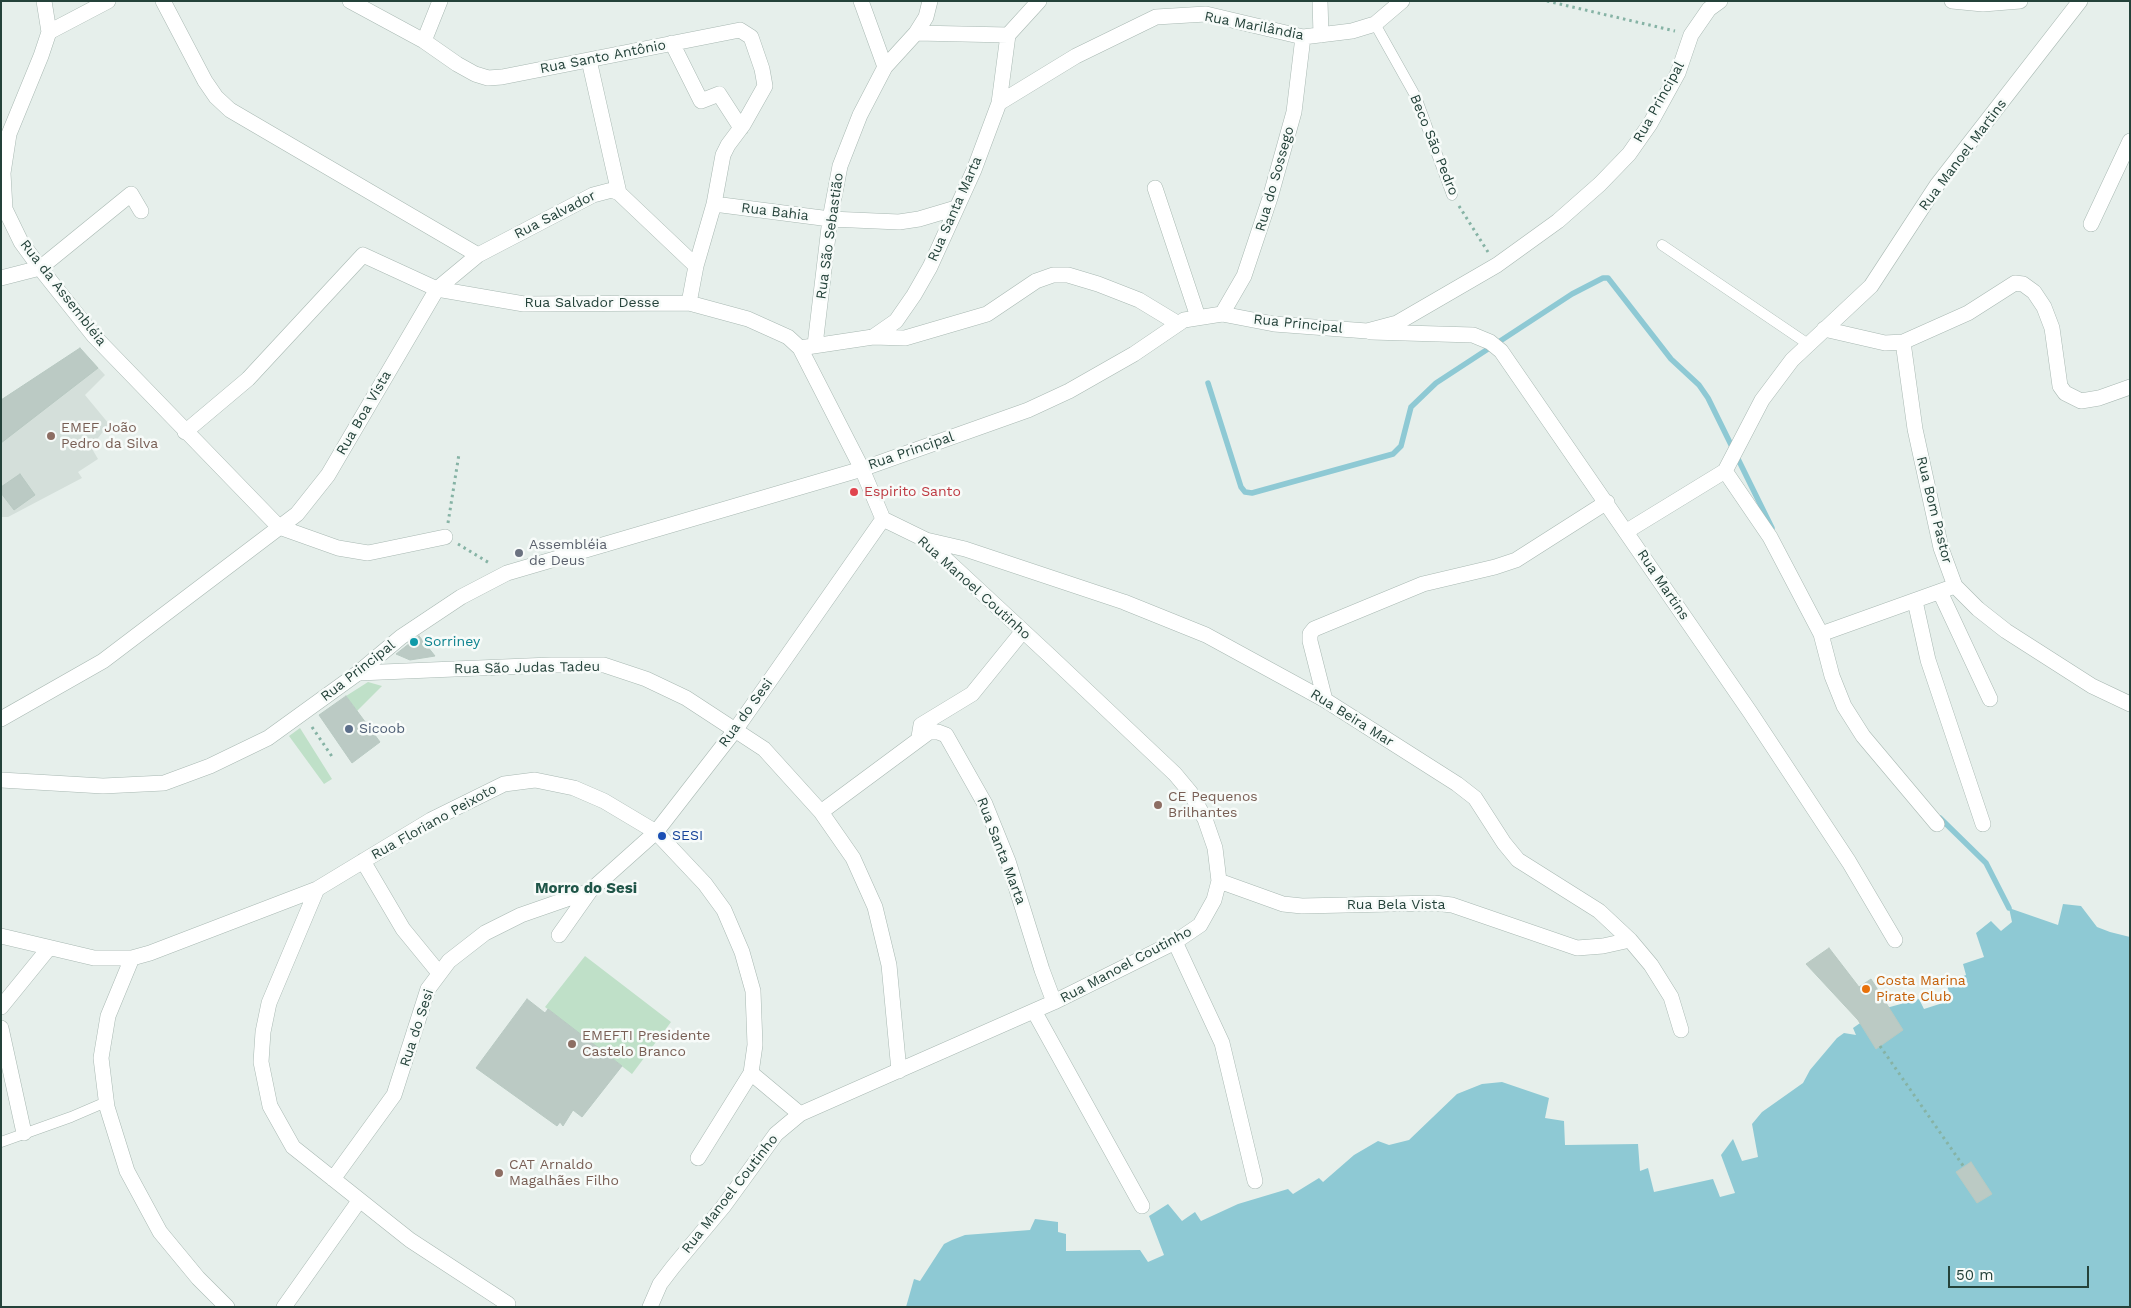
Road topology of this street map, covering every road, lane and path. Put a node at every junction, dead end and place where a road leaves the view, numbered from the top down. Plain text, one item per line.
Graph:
1 (44, 1) edge
2 (108, 1) edge
3 (163, 1) edge
4 (350, 1) edge
5 (440, 1) edge
6 (861, 1) edge
7 (930, 1) edge
8 (1039, 1) edge
9 (1320, 1) edge
10 (1402, 1) edge
11 (1547, 1) edge
12 (1720, 1) edge
13 (1952, 1) edge
14 (2080, 1) edge
15 (2019, 2) edge
16 (1375, 24) junction
17 (49, 32) junction
18 (916, 33) junction
19 (1008, 35) junction
20 (1321, 35) junction
21 (1691, 35) junction
22 (1302, 37) junction
23 (424, 41) junction
24 (672, 43) junction
25 (589, 60) junction
26 (885, 67) junction
27 (999, 103) junction
28 (741, 128) junction
29 (2130, 140) edge
30 (1155, 188) dead end
31 (618, 193) junction
32 (1452, 195) joint
33 (714, 204) junction
34 (956, 208) junction
35 (141, 210) dead end
36 (830, 219) junction
37 (2091, 224) dead end
38 (1662, 244) dead end
39 (478, 255) junction
40 (1496, 265) junction
41 (696, 266) junction
42 (40, 268) junction
43 (1, 278) edge
44 (437, 288) junction
45 (689, 304) junction
46 (1222, 314) junction
47 (1198, 317) junction
48 (1177, 324) junction
49 (1824, 329) junction
50 (1368, 331) junction
51 (873, 337) junction
52 (1902, 342) junction
53 (1808, 344) junction
54 (815, 345) junction
55 (800, 348) junction
56 (2130, 387) edge
57 (185, 432) junction
58 (459, 454) dead end
59 (862, 469) junction
60 (1725, 472) junction
61 (1607, 502) junction
62 (883, 518) junction
63 (279, 527) junction
64 (1626, 531) junction
65 (445, 537) junction
66 (924, 539) junction
67 (506, 573) junction
68 (1955, 586) junction
69 (1940, 592) junction
70 (1915, 601) junction
71 (1023, 631) junction
72 (1821, 634) junction
73 (358, 673) junction
74 (1325, 700) junction
75 (1990, 700) dead end
76 (2130, 704) edge
77 (1, 719) edge
78 (309, 722) dead end
79 (736, 729) junction
80 (919, 739) junction
81 (333, 758) dead end
82 (1, 780) edge
83 (821, 812) junction
84 (1936, 824) dead end
85 (1983, 824) dead end
86 (656, 832) junction
87 (363, 861) junction
88 (1219, 881) junction
89 (318, 888) junction
90 (590, 891) junction
91 (559, 935) dead end
92 (1, 936) edge
93 (1630, 940) junction
94 (1895, 940) dead end
95 (1175, 942) junction
96 (49, 948) junction
97 (132, 958) junction
98 (439, 973) junction
99 (1054, 1002) junction
100 (1, 1007) edge
101 (1034, 1011) junction
102 (1, 1028) edge
103 (1681, 1030) dead end
104 (1880, 1046) dead end
105 (899, 1071) junction
106 (751, 1073) junction
107 (106, 1102) junction
108 (800, 1114) junction
109 (24, 1133) junction
110 (1, 1142) edge
111 (698, 1158) dead end
112 (1964, 1167) dead end
113 (333, 1179) junction
114 (1255, 1181) dead end
115 (359, 1201) junction
116 (1142, 1206) dead end
117 (508, 1304) dead end
118 (227, 1307) edge
119 (284, 1307) edge
120 (650, 1307) edge

1 - 17 street, Rua da Assembléia
2 - 17 street
3 - 39 street
4 - 23 street, Rua Santo Antônio
5 - 23 street
6 - 26 street
7 - 18 street, Rua São Sebastião
8 - 19 street
9 - 20 street
10 - 16 street, Rua Marilândia
11 - 21 path
12 - 21 street, Rua Principal
13 - 15 street
14 - 49 street, Rua Manoel Martins
16 - 20 street, Rua Marilândia
16 - 32 lane, Beco São Pedro
17 - 42 street, Rua da Assembléia
18 - 19 street
18 - 26 street, Rua São Sebastião
19 - 27 street, Rua Santa Marta
20 - 22 street, Rua Marilândia
21 - 40 street, Rua Principal
22 - 27 street, Rua Marilândia
22 - 46 street, Rua do Sossego
23 - 25 street, Rua Santo Antônio
24 - 25 street, Rua Santo Antônio
24 - 28 street
24 - 28 street, Rua Santo Antônio
25 - 31 street
26 - 36 street, Rua São Sebastião
27 - 34 street, Rua Santa Marta
28 - 33 street, Rua Santo Antônio
29 - 37 street
30 - 47 street
31 - 39 street, Rua Salvador
31 - 41 street
32 - 40 path, Beco São Pedro
33 - 36 street, Rua Bahia
33 - 41 street
34 - 36 street, Rua Bahia
34 - 51 street, Rua Santa Marta
35 - 42 street
36 - 54 street, Rua São Sebastião
38 - 53 lane
39 - 44 street
40 - 50 street, Rua Principal
41 - 45 street
42 - 43 street
42 - 57 street, Rua da Assembléia
44 - 45 street, Rua Salvador Desse
44 - 57 street, Rua Salvador Desse
44 - 63 street, Rua Boa Vista
45 - 55 street, Rua Salvador Desse
46 - 47 street, Rua Principal
46 - 50 street, Rua Principal
47 - 48 street, Rua Principal
48 - 51 street
48 - 59 street, Rua Principal
49 - 52 street
49 - 53 street
50 - 61 street, Rua Martins
51 - 54 street, Rua Santa Marta
52 - 56 street
52 - 68 street, Rua Bom Pastor
53 - 60 street
54 - 55 street, Rua Santa Marta
55 - 59 street, Rua Salvador Desse
57 - 63 street, Rua da Assembléia
58 - 65 path
59 - 62 street
59 - 67 street, Rua Principal
60 - 64 street
60 - 72 street
61 - 64 street, Rua Martins
61 - 74 street
62 - 66 street, Rua Manoel Coutinho
62 - 79 street, Rua do Sesi
63 - 65 street, Rua da Assembléia
63 - 77 street
64 - 94 street, Rua Martins
65 - 67 path
66 - 71 street, Rua Manoel Coutinho
66 - 74 street, Rua Beira Mar
67 - 73 street, Rua Principal
68 - 69 street
68 - 76 street, Rua Bom Pastor
69 - 70 street
69 - 75 street
70 - 72 street
70 - 85 street
71 - 80 street
71 - 88 street, Rua Manoel Coutinho
72 - 84 street
73 - 79 street, Rua São Judas Tadeu
73 - 82 street, Rua Principal
74 - 93 street, Rua Beira Mar
78 - 81 path
79 - 83 street, Rua São Judas Tadeu
79 - 86 street, Rua do Sesi
80 - 83 street, Rua Santa Marta
80 - 99 street, Rua Santa Marta
83 - 105 street, Rua São Judas Tadeu
86 - 87 street, Rua Floriano Peixoto
86 - 90 street, Rua do Sesi
86 - 106 street, Rua Floriano Peixoto
87 - 89 street, Rua Floriano Peixoto
87 - 98 street
88 - 93 street, Rua Bela Vista
88 - 95 street, Rua Manoel Coutinho
89 - 97 street, Rua Floriano Peixoto
89 - 113 street
90 - 91 street, Rua do Sesi
90 - 98 street, Rua do Sesi
92 - 96 street, Rua Floriano Peixoto
93 - 103 street, Rua Beira Mar
95 - 99 street, Rua Manoel Coutinho
95 - 114 street
96 - 97 street, Rua Floriano Peixoto
96 - 100 street
97 - 107 street
98 - 113 street, Rua do Sesi
99 - 101 street, Rua Manoel Coutinho
101 - 105 street, Rua Manoel Coutinho
101 - 116 street
102 - 109 street
104 - 112 path
105 - 108 street, Rua Manoel Coutinho
106 - 108 street
106 - 111 street, Rua Floriano Peixoto
107 - 109 lane
107 - 118 street
108 - 120 street, Rua Manoel Coutinho
109 - 110 lane
113 - 115 street
115 - 117 street
115 - 119 street

